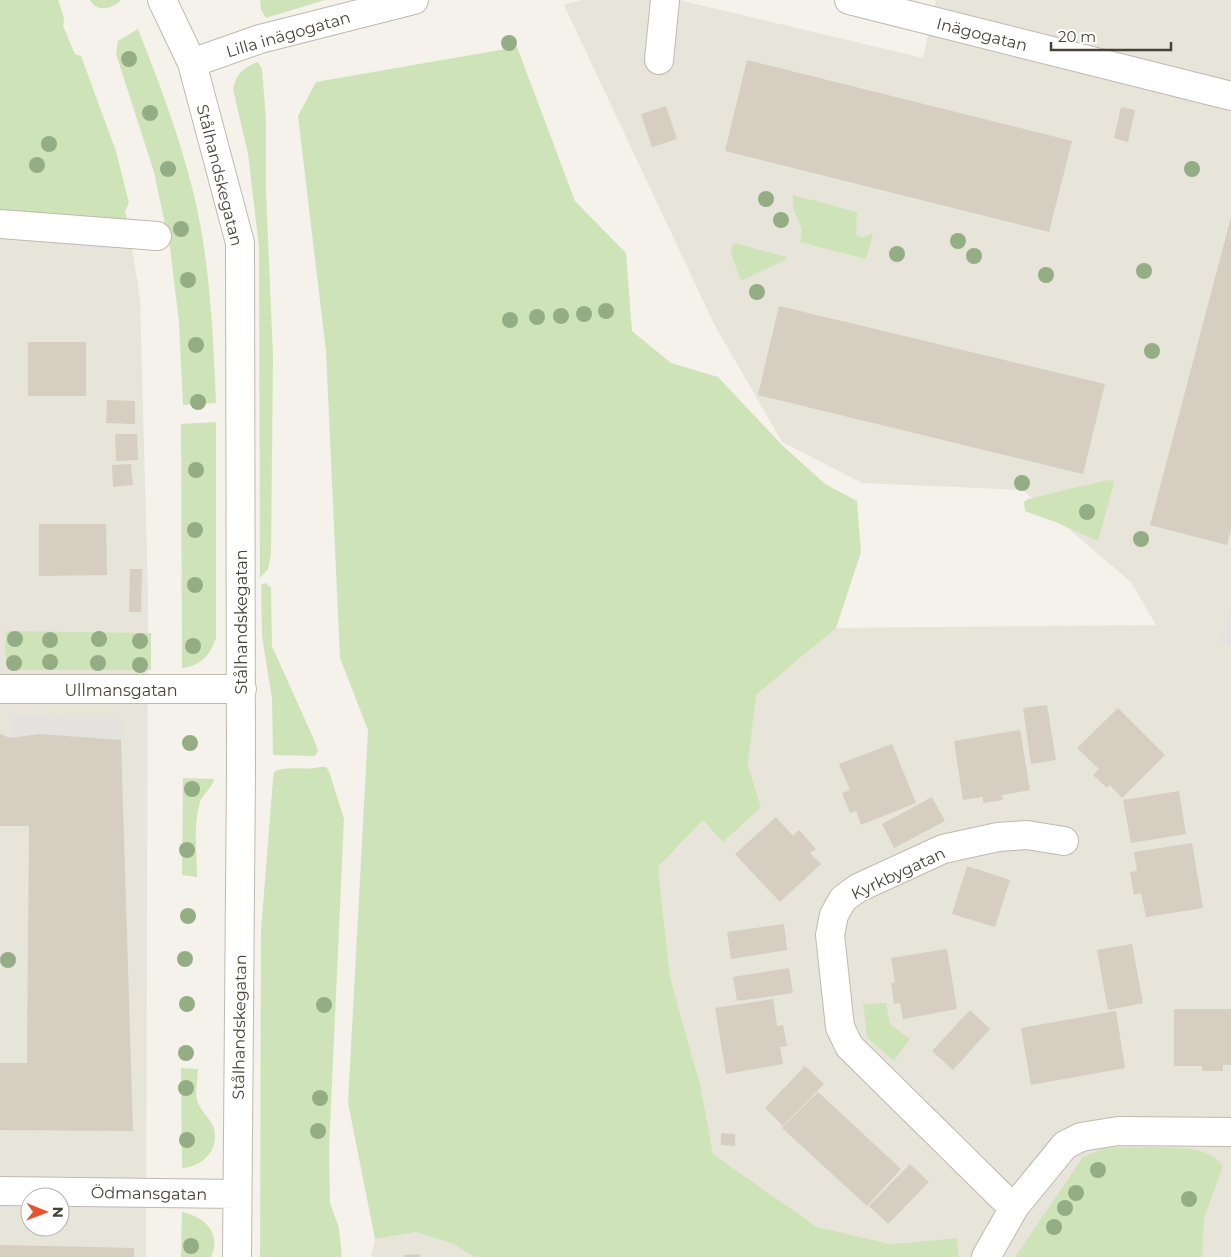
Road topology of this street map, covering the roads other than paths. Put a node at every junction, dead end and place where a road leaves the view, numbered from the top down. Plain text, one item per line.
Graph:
1 (162, 0) edge
2 (414, 0) edge
3 (665, 0) edge
4 (849, 0) edge
5 (659, 60) dead end
6 (192, 62) junction
7 (1231, 96) edge
8 (0, 224) edge
9 (157, 236) dead end
10 (0, 689) edge
11 (242, 690) junction
12 (1064, 841) dead end
13 (1231, 1132) edge
14 (0, 1191) edge
15 (237, 1194) junction
16 (1015, 1206) junction
17 (237, 1257) edge
18 (986, 1257) edge

1 - 6 street, Stålhandskegatan
2 - 6 street, Lilla inägogatan
3 - 5 street
4 - 7 street, Inägogatan
6 - 11 street, Stålhandskegatan
8 - 9 street
10 - 11 street, Ullmansgatan
11 - 15 street, Stålhandskegatan
12 - 16 street, Kyrkbygatan
13 - 16 street
14 - 15 street, Ödmansgatan
15 - 17 street, Stålhandskegatan
16 - 18 street

